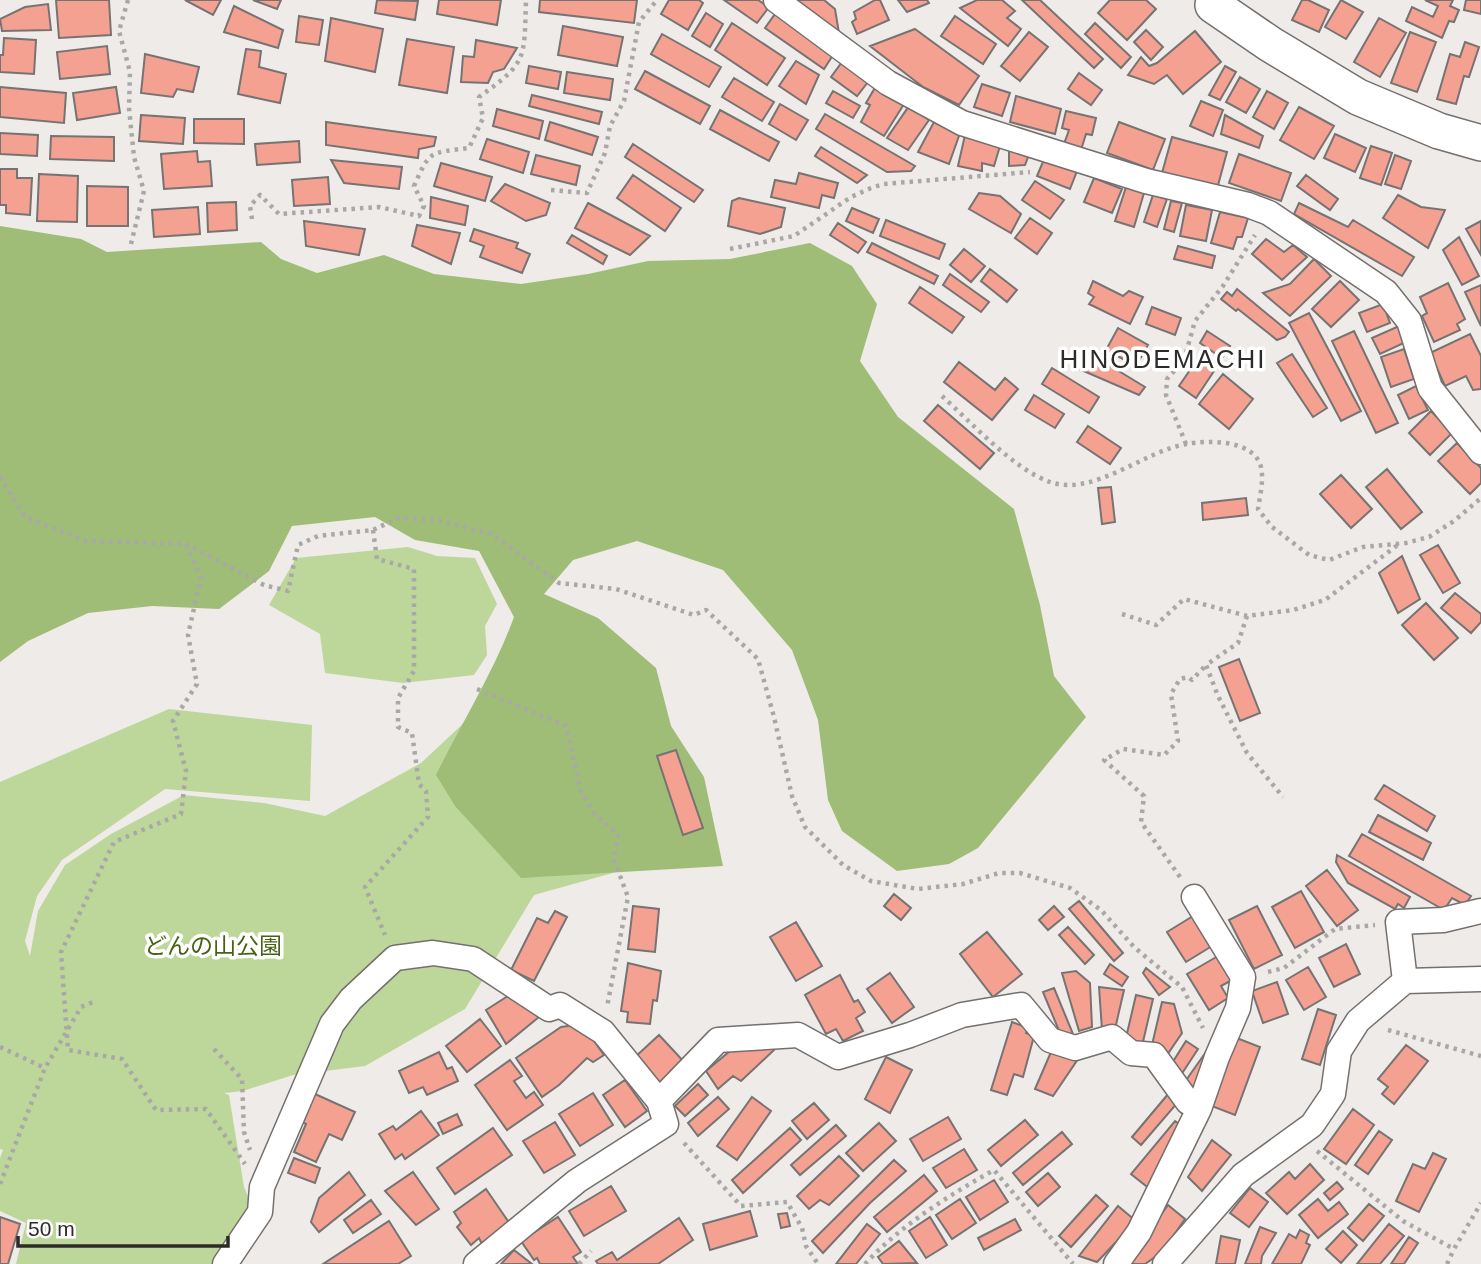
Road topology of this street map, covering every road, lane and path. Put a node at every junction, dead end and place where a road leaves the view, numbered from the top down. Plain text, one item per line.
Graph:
1 (128, 0) edge
2 (526, 0) edge
3 (657, 0) edge
4 (776, 0) edge
5 (1211, 3) edge
6 (1481, 143) edge
7 (1043, 147) junction
8 (551, 190) dead end
9 (1269, 213) junction
10 (252, 219) dead end
11 (131, 244) dead end
12 (730, 249) dead end
13 (942, 396) dead end
14 (1186, 444) junction
15 (1481, 452) edge
16 (0, 477) edge
17 (1481, 498) edge
18 (373, 530) junction
19 (186, 544) junction
20 (1400, 544) junction
21 (1122, 614) dead end
22 (1247, 616) junction
23 (1206, 664) junction
24 (477, 689) dead end
25 (1283, 797) dead end
26 (1194, 897) joint
27 (1481, 911) edge
28 (1398, 922) junction
29 (395, 958) junction
30 (1243, 977) junction
31 (1481, 979) edge
32 (1405, 981) junction
33 (96, 1001) dead end
34 (1358, 1021) junction
35 (603, 1032) junction
36 (65, 1033) junction
37 (0, 1047) edge
38 (214, 1049) dead end
39 (1481, 1056) edge
40 (1217, 1057) junction
41 (45, 1068) junction
42 (1199, 1109) junction
43 (662, 1113) junction
44 (1298, 1135) junction
45 (0, 1184) edge
46 (262, 1187) junction
47 (1481, 1203) edge
48 (1454, 1249) junction
49 (591, 1251) dead end
50 (225, 1264) edge
51 (476, 1264) edge
52 (579, 1264) edge
53 (818, 1264) edge
54 (865, 1264) edge
55 (1073, 1264) edge
56 (1116, 1264) edge
57 (1165, 1264) edge
58 (1447, 1264) edge

1 - 11 path
2 - 10 path
3 - 8 path
4 - 7 street
5 - 6 street
7 - 9 street
7 - 12 path
9 - 14 path
9 - 15 street
13 - 14 path
14 - 20 path
16 - 19 path
17 - 20 path
18 - 19 path
18 - 29 path
18 - 40 path
19 - 36 path
20 - 22 path
21 - 22 path
22 - 23 path
23 - 25 path
23 - 26 path
24 - 35 path
26 - 30 street
27 - 28 street
28 - 30 path
28 - 32 street
29 - 35 street
29 - 46 street
30 - 40 street
31 - 32 street
32 - 34 street
33 - 36 path
34 - 39 path
34 - 44 street
35 - 43 street
36 - 41 path
36 - 46 path
37 - 41 path
38 - 46 path
40 - 42 street
41 - 45 path
42 - 43 street
42 - 56 street
43 - 51 street
43 - 53 path
44 - 48 path
44 - 57 street
46 - 50 street
47 - 48 path
48 - 58 path
49 - 52 path
54 - 55 path

